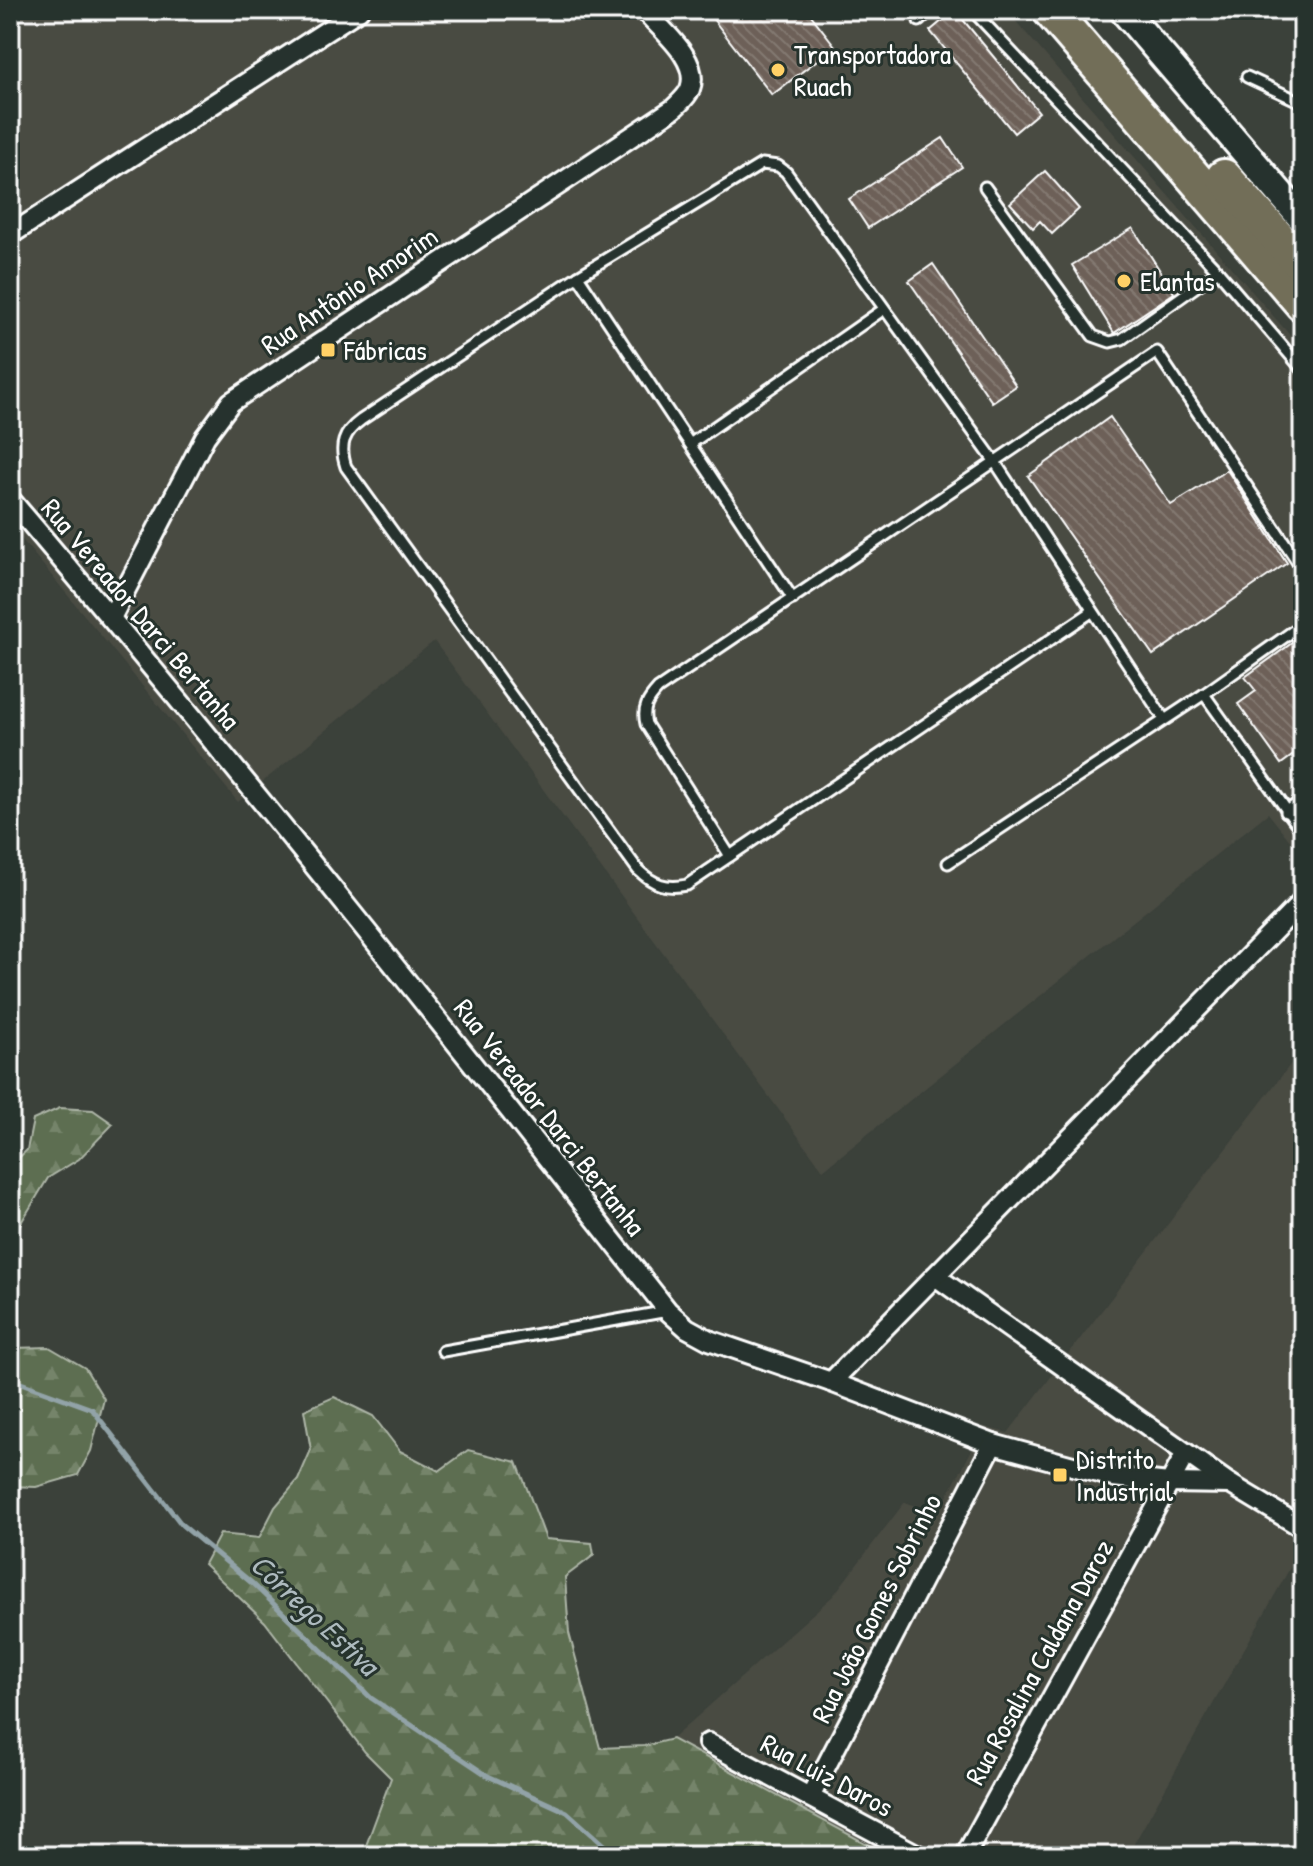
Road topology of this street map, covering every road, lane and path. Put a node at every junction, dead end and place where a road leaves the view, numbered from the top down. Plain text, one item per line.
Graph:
1 (359, 10) edge
2 (644, 10) edge
3 (931, 10) edge
4 (972, 10) edge
5 (1050, 10) edge
6 (1078, 10) edge
7 (1123, 10) edge
8 (919, 21) dead end
9 (1247, 77) dead end
10 (1303, 103) edge
11 (985, 187) dead end
12 (1303, 220) edge
13 (10, 235) edge
14 (1303, 266) edge
15 (1218, 271) junction
16 (578, 276) junction
17 (1303, 304) edge
18 (884, 309) junction
19 (1303, 370) edge
20 (690, 444) junction
21 (995, 462) junction
22 (10, 499) edge
23 (1303, 570) edge
24 (793, 599) junction
25 (1093, 611) junction
26 (111, 618) junction
27 (1303, 624) edge
28 (1204, 694) junction
29 (1164, 719) junction
30 (1303, 799) edge
31 (1286, 812) junction
32 (1303, 833) edge
33 (730, 856) junction
34 (948, 863) dead end
35 (1303, 901) edge
36 (935, 1276) junction
37 (668, 1311) junction
38 (443, 1351) dead end
39 (831, 1382) junction
40 (993, 1444) junction
41 (1186, 1453) junction
42 (1169, 1483) junction
43 (1230, 1484) junction
44 (1303, 1528) edge
45 (708, 1743) dead end
46 (810, 1797) junction
47 (920, 1856) edge
48 (965, 1856) edge

1 - 13 street
2 - 26 street, Rua Antônio Amorim
3 - 8 lane
4 - 15 lane
5 - 17 highway
6 - 14 highway
7 - 12 street
9 - 10 lane
11 - 15 lane
15 - 19 lane
16 - 18 lane
16 - 20 lane
16 - 33 lane
18 - 20 lane
18 - 21 lane
20 - 24 lane
21 - 23 lane
21 - 24 lane
21 - 25 lane
22 - 26 street, Rua Vereador Darci Bertanha
24 - 33 lane
25 - 29 lane
25 - 33 lane
26 - 37 street, Rua Vereador Darci Bertanha
27 - 28 lane
28 - 29 lane
28 - 31 lane
29 - 34 lane
30 - 31 lane
31 - 32 lane
35 - 36 street
36 - 39 street
36 - 41 street
37 - 38 lane
37 - 39 street, Rua Vereador Darci Bertanha
39 - 40 street, Rua Vereador Darci Bertanha
40 - 42 street, Rua Vereador Darci Bertanha
40 - 46 street, Rua João Gomes Sobrinho
41 - 42 street, Rua Rosalina Caldana Daroz
41 - 43 street
42 - 43 street, Rua Vereador Darci Bertanha
42 - 48 street, Rua Rosalina Caldana Daroz
43 - 44 street
45 - 46 street, Rua Luiz Daros
46 - 47 street, Rua Luiz Daros

